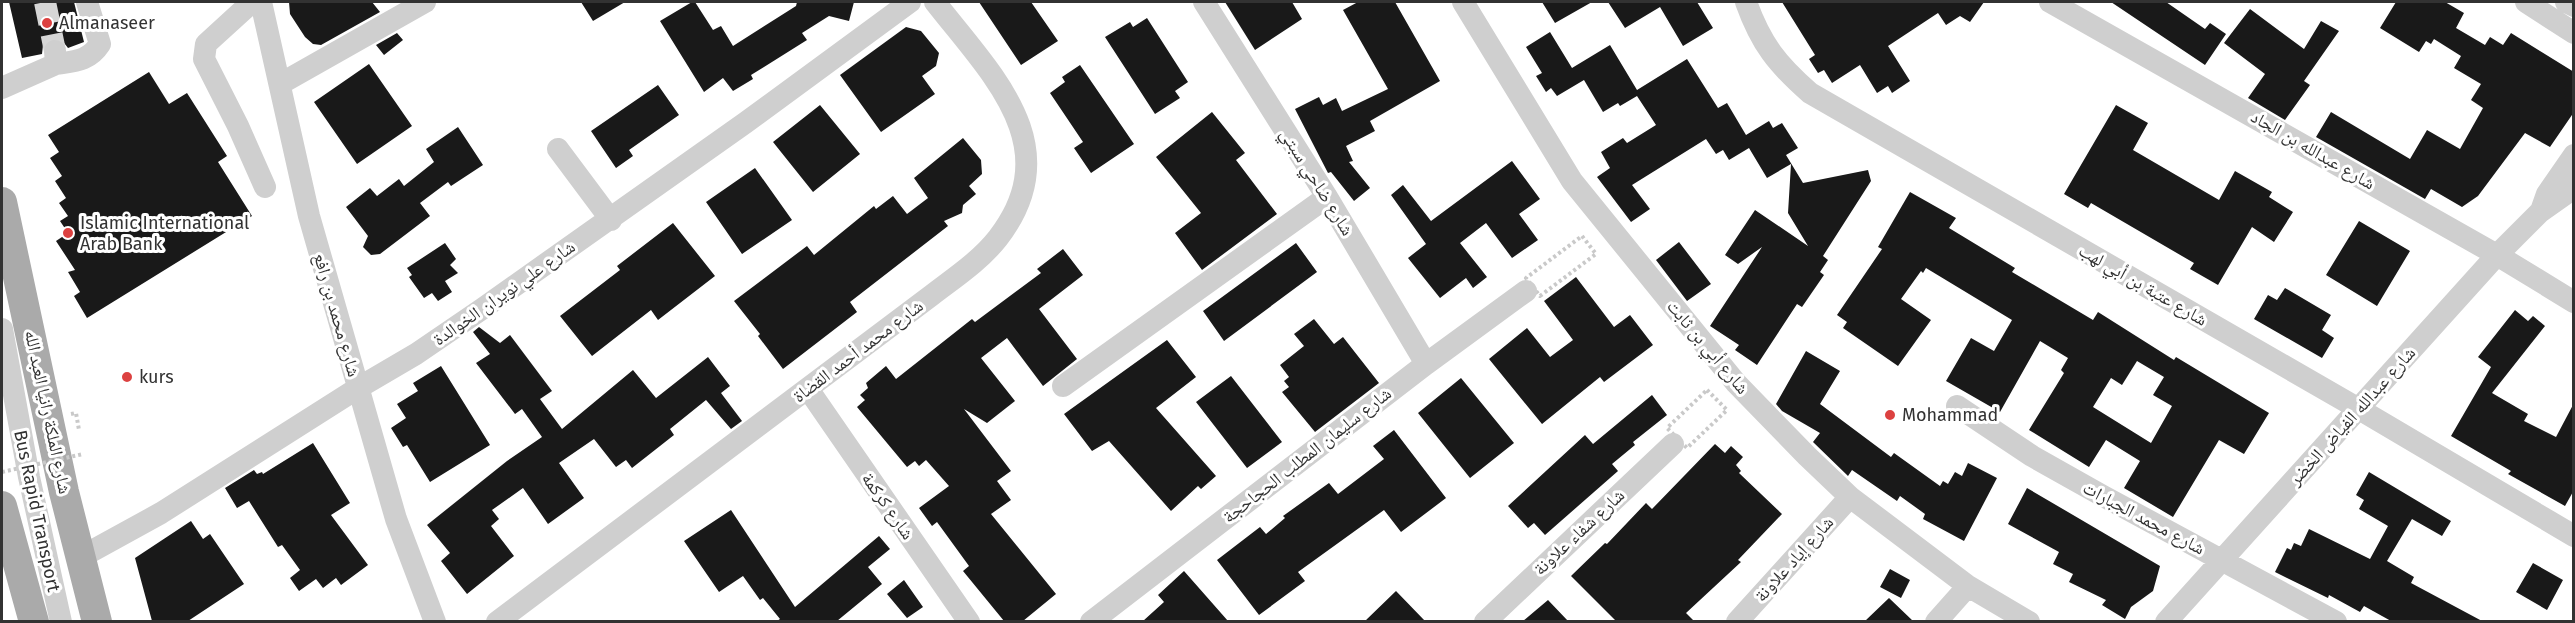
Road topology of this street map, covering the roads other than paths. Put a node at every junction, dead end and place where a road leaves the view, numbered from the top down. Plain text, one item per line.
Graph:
1 (87, 2) edge
2 (252, 2) edge
3 (261, 2) edge
4 (425, 2) edge
5 (910, 2) edge
6 (935, 2) edge
7 (1204, 2) edge
8 (1463, 2) edge
9 (1746, 2) edge
10 (2050, 2) edge
11 (2526, 2) edge
12 (2566, 2) edge
13 (2574, 6) edge
14 (2574, 33) edge
15 (280, 84) junction
16 (2, 88) edge
17 (558, 150) dead end
18 (2574, 155) edge
19 (265, 187) dead end
20 (2574, 188) edge
21 (1327, 197) junction
22 (2, 202) edge
23 (2540, 212) junction
24 (610, 220) junction
25 (2497, 255) junction
26 (1533, 286) road end
27 (2574, 302) edge
28 (2, 329) edge
29 (1426, 364) junction
30 (1063, 386) dead end
31 (358, 388) junction
32 (808, 389) junction
33 (2, 392) edge
34 (1957, 406) dead end
35 (2359, 409) junction
36 (1679, 437) road end
37 (15, 469) edge
38 (1850, 497) junction
39 (2, 506) edge
40 (2574, 536) edge
41 (81, 557) junction
42 (2224, 561) junction
43 (1968, 586) junction
44 (1751, 617) edge
45 (33, 621) edge
46 (51, 621) edge
47 (61, 621) edge
48 (97, 621) edge
49 (435, 621) edge
50 (497, 621) edge
51 (969, 621) edge
52 (1091, 621) edge
53 (1485, 621) edge
54 (1936, 621) edge
55 (2029, 621) edge
56 (2166, 621) edge
57 (2336, 621) edge

1 - 16 street
2 - 19 street
3 - 15 street, شارع محمد بن رافع
4 - 15 street
5 - 24 street, شارع علي نويران الخوالدة
6 - 32 street, شارع محمد أحمد القضاة
7 - 21 street, شارع ضاحي سبتي
8 - 38 street, شارع أبي بن ثابت
9 - 35 street, شارع عتبة بن أبي لهب
10 - 25 street, شارع عبدالله بن الجاد
11 - 14 street
12 - 13 street
15 - 31 street, شارع محمد بن رافع
17 - 24 street
18 - 23 street, شارع عبدالله الفياض الخضر
20 - 23 street, شارع عبدالله الفياض الخضر
21 - 29 street, شارع ضاحي سبتي
21 - 30 street
22 - 41 main road, شارع الملكة رانيا العبد الله
23 - 25 street, شارع عبدالله الفياض الخضر
24 - 31 street, شارع علي نويران الخوالدة
25 - 27 street, شارع عبدالله بن الجاد
25 - 35 street, شارع عبدالله الفياض الخضر
26 - 29 street, شارع سليمان المطلب الحجاحجة
28 - 37 street, Bus Rapid Transport
29 - 52 street, شارع سليمان المطلب الحجاحجة
31 - 41 street, شارع علي نويران الخوالدة
31 - 49 street, شارع محمد بن رافع
32 - 50 street, شارع محمد أحمد القضاة
32 - 51 street, شارع كركمة
33 - 37 street, Bus Rapid Transport
34 - 42 street, شارع محمد الجبارات
35 - 40 street, شارع عتبة بن أبي لهب
35 - 42 street, شارع عبدالله الفياض الخضر
36 - 53 street, شارع شفاء علاونة
37 - 46 street, Bus Rapid Transport
37 - 47 street, Bus Rapid Transport
38 - 43 street, شارع أبي بن ثابت
38 - 44 street, شارع إياد علاونة
39 - 45 main road
41 - 48 main road, شارع الملكة رانيا العبد الله
42 - 56 street, شارع عبدالله الفياض الخضر
42 - 57 street, شارع محمد الجبارات
43 - 54 street
43 - 55 street, شارع أبي بن ثابت

